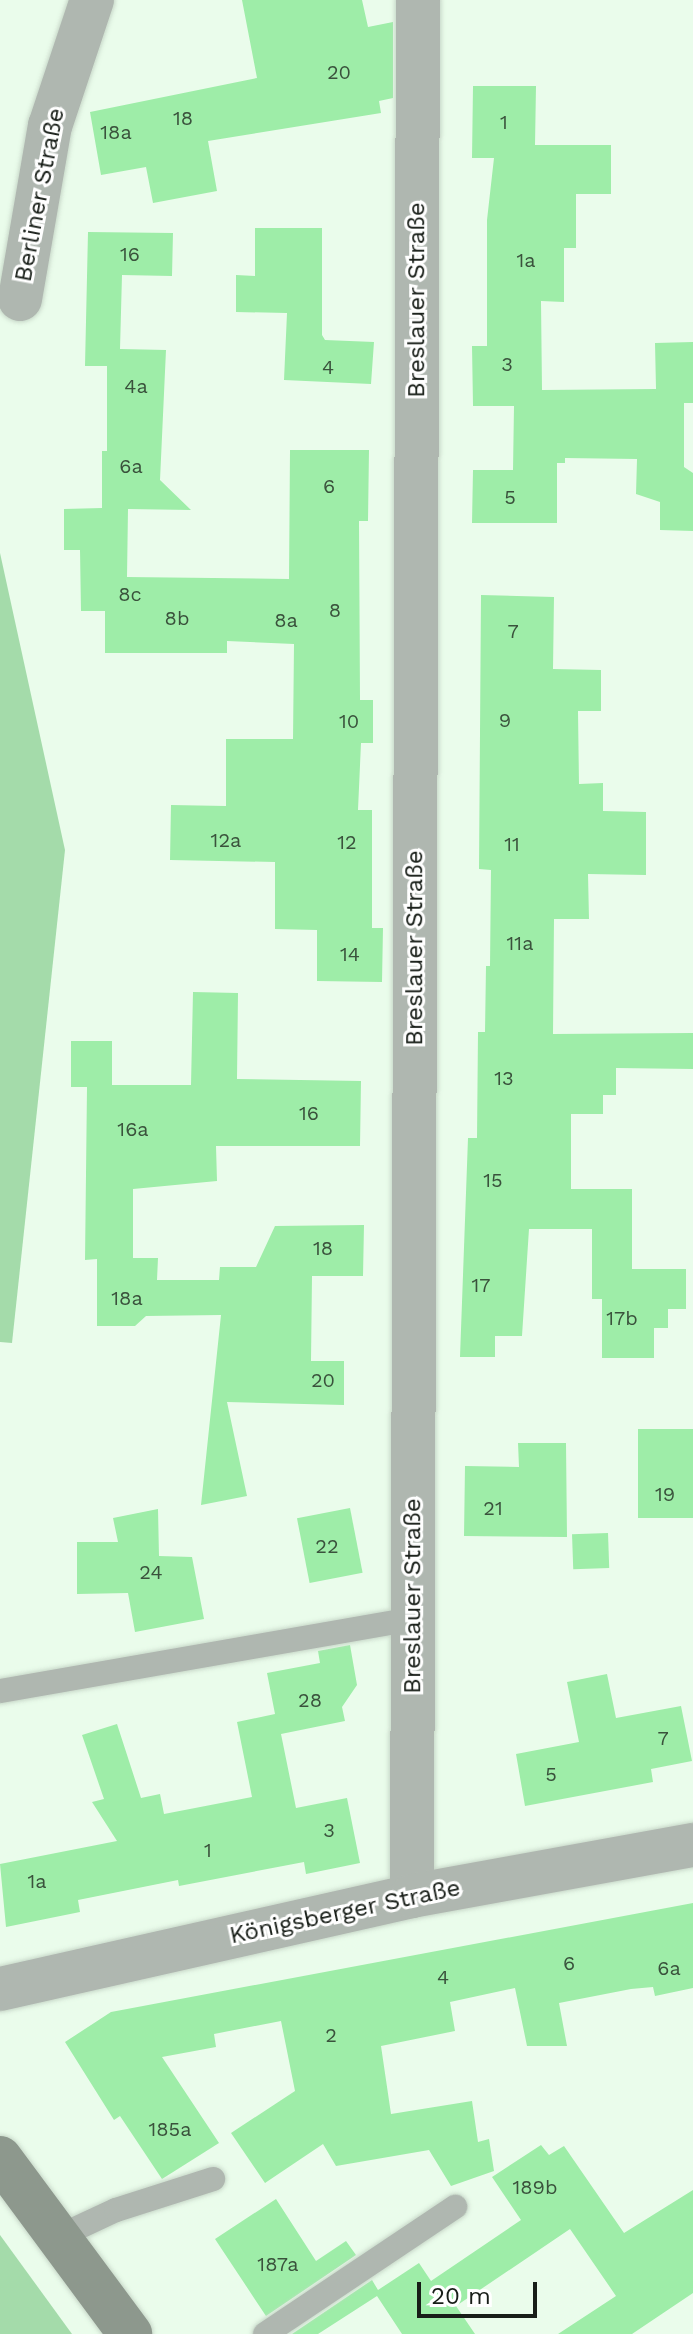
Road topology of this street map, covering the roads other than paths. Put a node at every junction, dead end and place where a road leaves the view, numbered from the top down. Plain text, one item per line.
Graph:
1 (92, 0) edge
2 (418, 0) edge
3 (20, 299) dead end
4 (413, 1619) junction
5 (0, 1691) edge
6 (693, 1845) edge
7 (412, 1896) junction
8 (0, 1989) edge
9 (0, 2158) edge
10 (213, 2179) dead end
11 (455, 2207) dead end
12 (58, 2237) junction
13 (130, 2334) edge
14 (265, 2334) edge

1 - 3 street, Berliner Straße
2 - 4 street, Breslauer Straße
4 - 5 lane
4 - 7 street, Breslauer Straße
6 - 7 street, Königsberger Straße
7 - 8 street, Königsberger Straße
9 - 12 street
10 - 12 lane
11 - 14 lane
12 - 13 street

